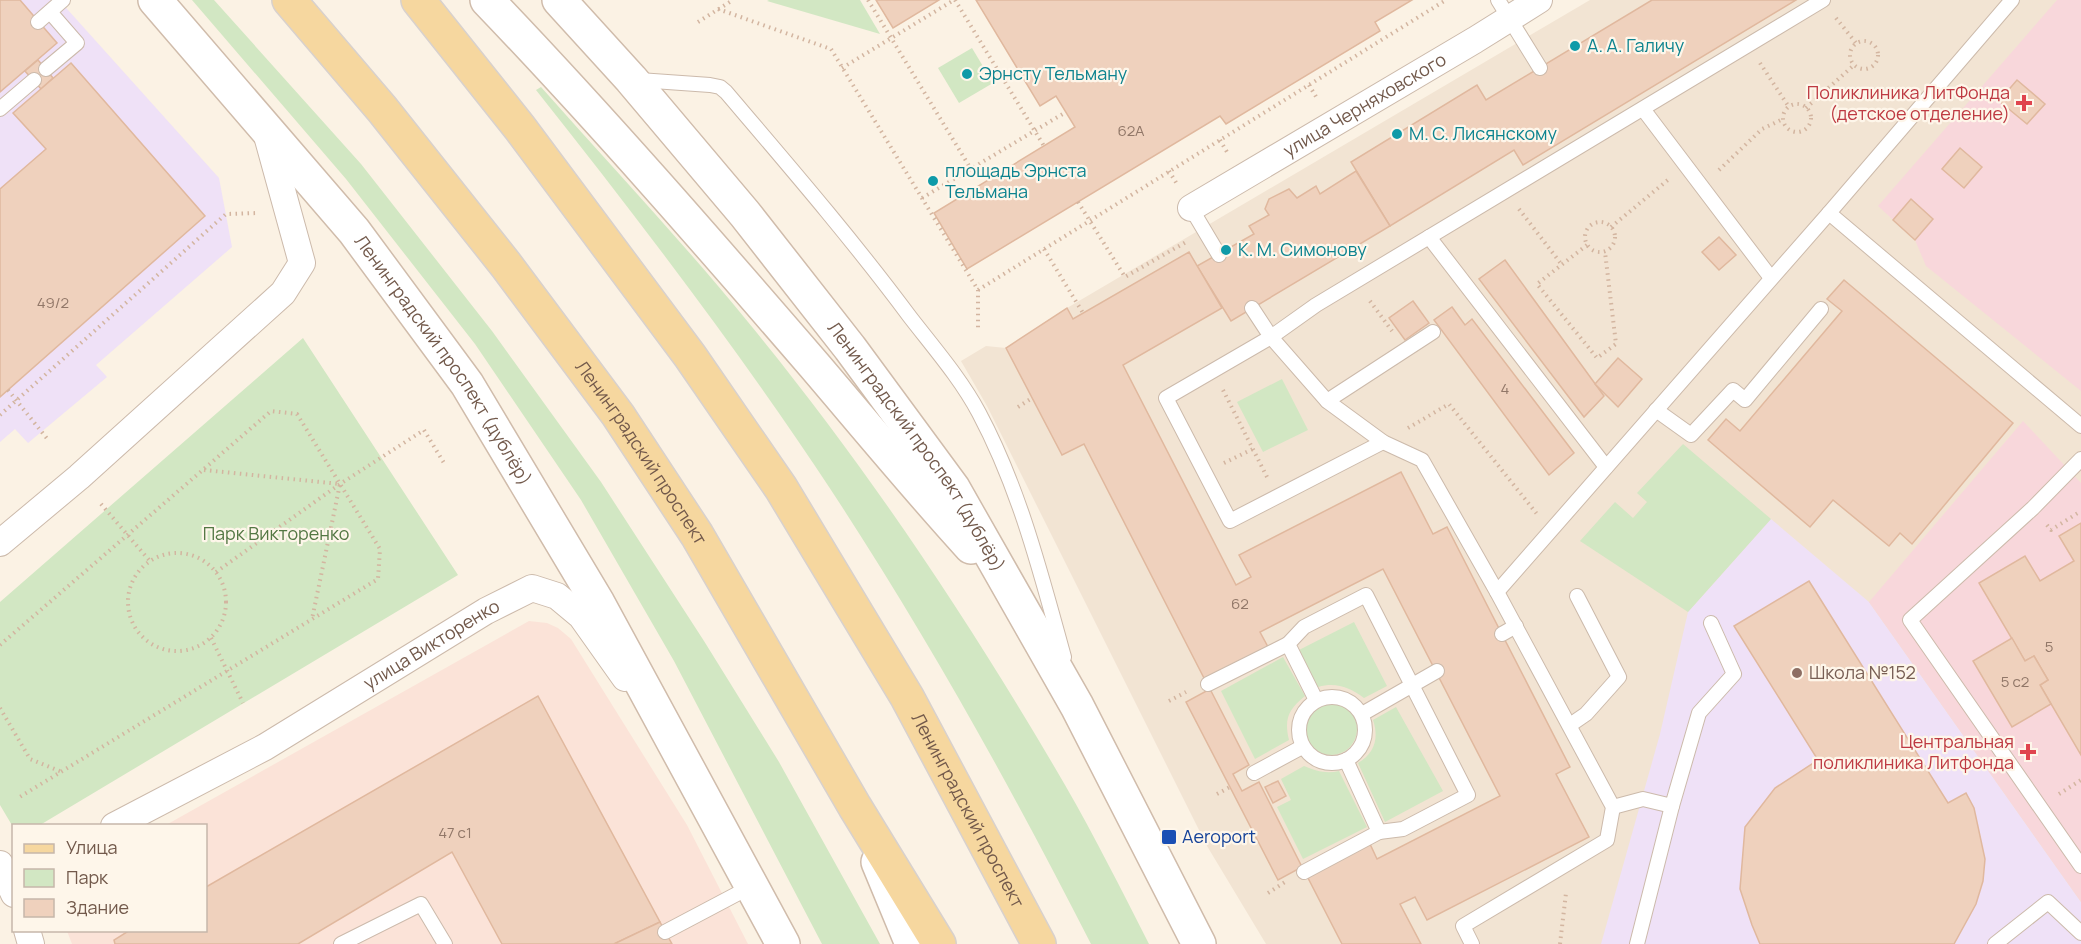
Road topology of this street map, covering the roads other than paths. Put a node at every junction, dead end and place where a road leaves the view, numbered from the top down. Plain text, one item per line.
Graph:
1 (63, 0) edge
2 (156, 0) edge
3 (289, 0) edge
4 (418, 0) edge
5 (487, 0) edge
6 (559, 0) edge
7 (1539, 0) edge
8 (1823, 0) edge
9 (2012, 0) edge
10 (1504, 9) edge
11 (50, 12) junction
12 (38, 22) dead end
13 (1539, 68) dead end
14 (46, 69) dead end
15 (631, 79) junction
16 (34, 80) dead end
17 (0, 109) edge
18 (1643, 109) junction
19 (264, 126) junction
20 (1191, 208) joint
21 (1829, 213) junction
22 (1429, 237) junction
23 (1219, 255) dead end
24 (1771, 278) junction
25 (1252, 308) dead end
26 (1821, 309) dead end
27 (1433, 332) dead end
28 (1271, 337) junction
29 (1327, 400) junction
30 (1656, 410) junction
31 (2081, 426) edge
32 (1383, 442) junction
33 (2081, 459) edge
34 (1606, 467) junction
35 (0, 543) edge
36 (1009, 588) junction
37 (1497, 592) junction
38 (1576, 596) dead end
39 (1711, 623) dead end
40 (1516, 626) junction
41 (1502, 634) dead end
42 (1288, 644) junction
43 (1437, 671) dead end
44 (1208, 684) dead end
45 (1411, 685) junction
46 (1316, 700) junction
47 (1077, 706) junction
48 (1362, 714) junction
49 (1570, 725) junction
50 (1302, 747) junction
51 (1346, 760) junction
52 (1254, 773) dead end
53 (692, 775) junction
54 (1672, 806) junction
55 (855, 807) junction
56 (1613, 807) junction
57 (116, 824) edge
58 (1379, 832) junction
59 (2081, 866) edge
60 (1304, 872) dead end
61 (752, 886) junction
62 (665, 932) dead end
63 (2081, 933) edge
64 (341, 944) edge
65 (445, 944) edge
66 (783, 944) edge
67 (912, 944) edge
68 (939, 944) edge
69 (1039, 944) edge
70 (1199, 944) edge
71 (1472, 944) edge
72 (1636, 944) edge
73 (1995, 944) edge

1 - 11 lane
2 - 19 main road, Ленинградский проспект (дублёр)
3 - 55 main road, Ленинградский проспект
4 - 69 main road, Ленинградский проспект
5 - 36 main road
6 - 15 main road, Ленинградский проспект (дублёр)
7 - 10 street, улица Черняховского
8 - 18 lane
9 - 21 lane
10 - 13 lane
10 - 20 street, улица Черняховского
11 - 12 lane
11 - 14 lane
15 - 36 main road, Ленинградский проспект (дублёр)
15 - 47 lane
16 - 17 lane
18 - 22 lane
18 - 24 lane
19 - 35 street
19 - 53 main road, Ленинградский проспект (дублёр)
20 - 23 lane
21 - 24 lane
21 - 31 lane
22 - 28 lane
22 - 34 lane
24 - 30 lane
25 - 28 lane
26 - 30 lane
27 - 29 lane
28 - 29 lane
28 - 32 lane
29 - 32 lane
30 - 34 lane
32 - 37 lane
33 - 59 lane
34 - 37 lane
36 - 47 main road, Ленинградский проспект (дублёр)
37 - 40 lane
38 - 49 lane
39 - 54 lane
40 - 41 lane
40 - 49 lane
42 - 44 lane
42 - 45 lane
42 - 46 lane
43 - 45 lane
45 - 48 lane
45 - 58 lane
46 - 48 lane
46 - 50 lane
47 - 70 main road, Ленинградский проспект (дублёр)
48 - 51 lane
49 - 56 lane
50 - 51 lane
50 - 52 lane
51 - 58 lane
53 - 57 street, улица Викторенко
53 - 61 main road, Ленинградский проспект (дублёр)
54 - 56 lane
54 - 72 lane
55 - 67 main road
55 - 68 main road, Ленинградский проспект
56 - 71 lane
58 - 60 lane
61 - 62 lane
61 - 66 main road, Ленинградский проспект (дублёр)
63 - 73 lane
64 - 65 lane

